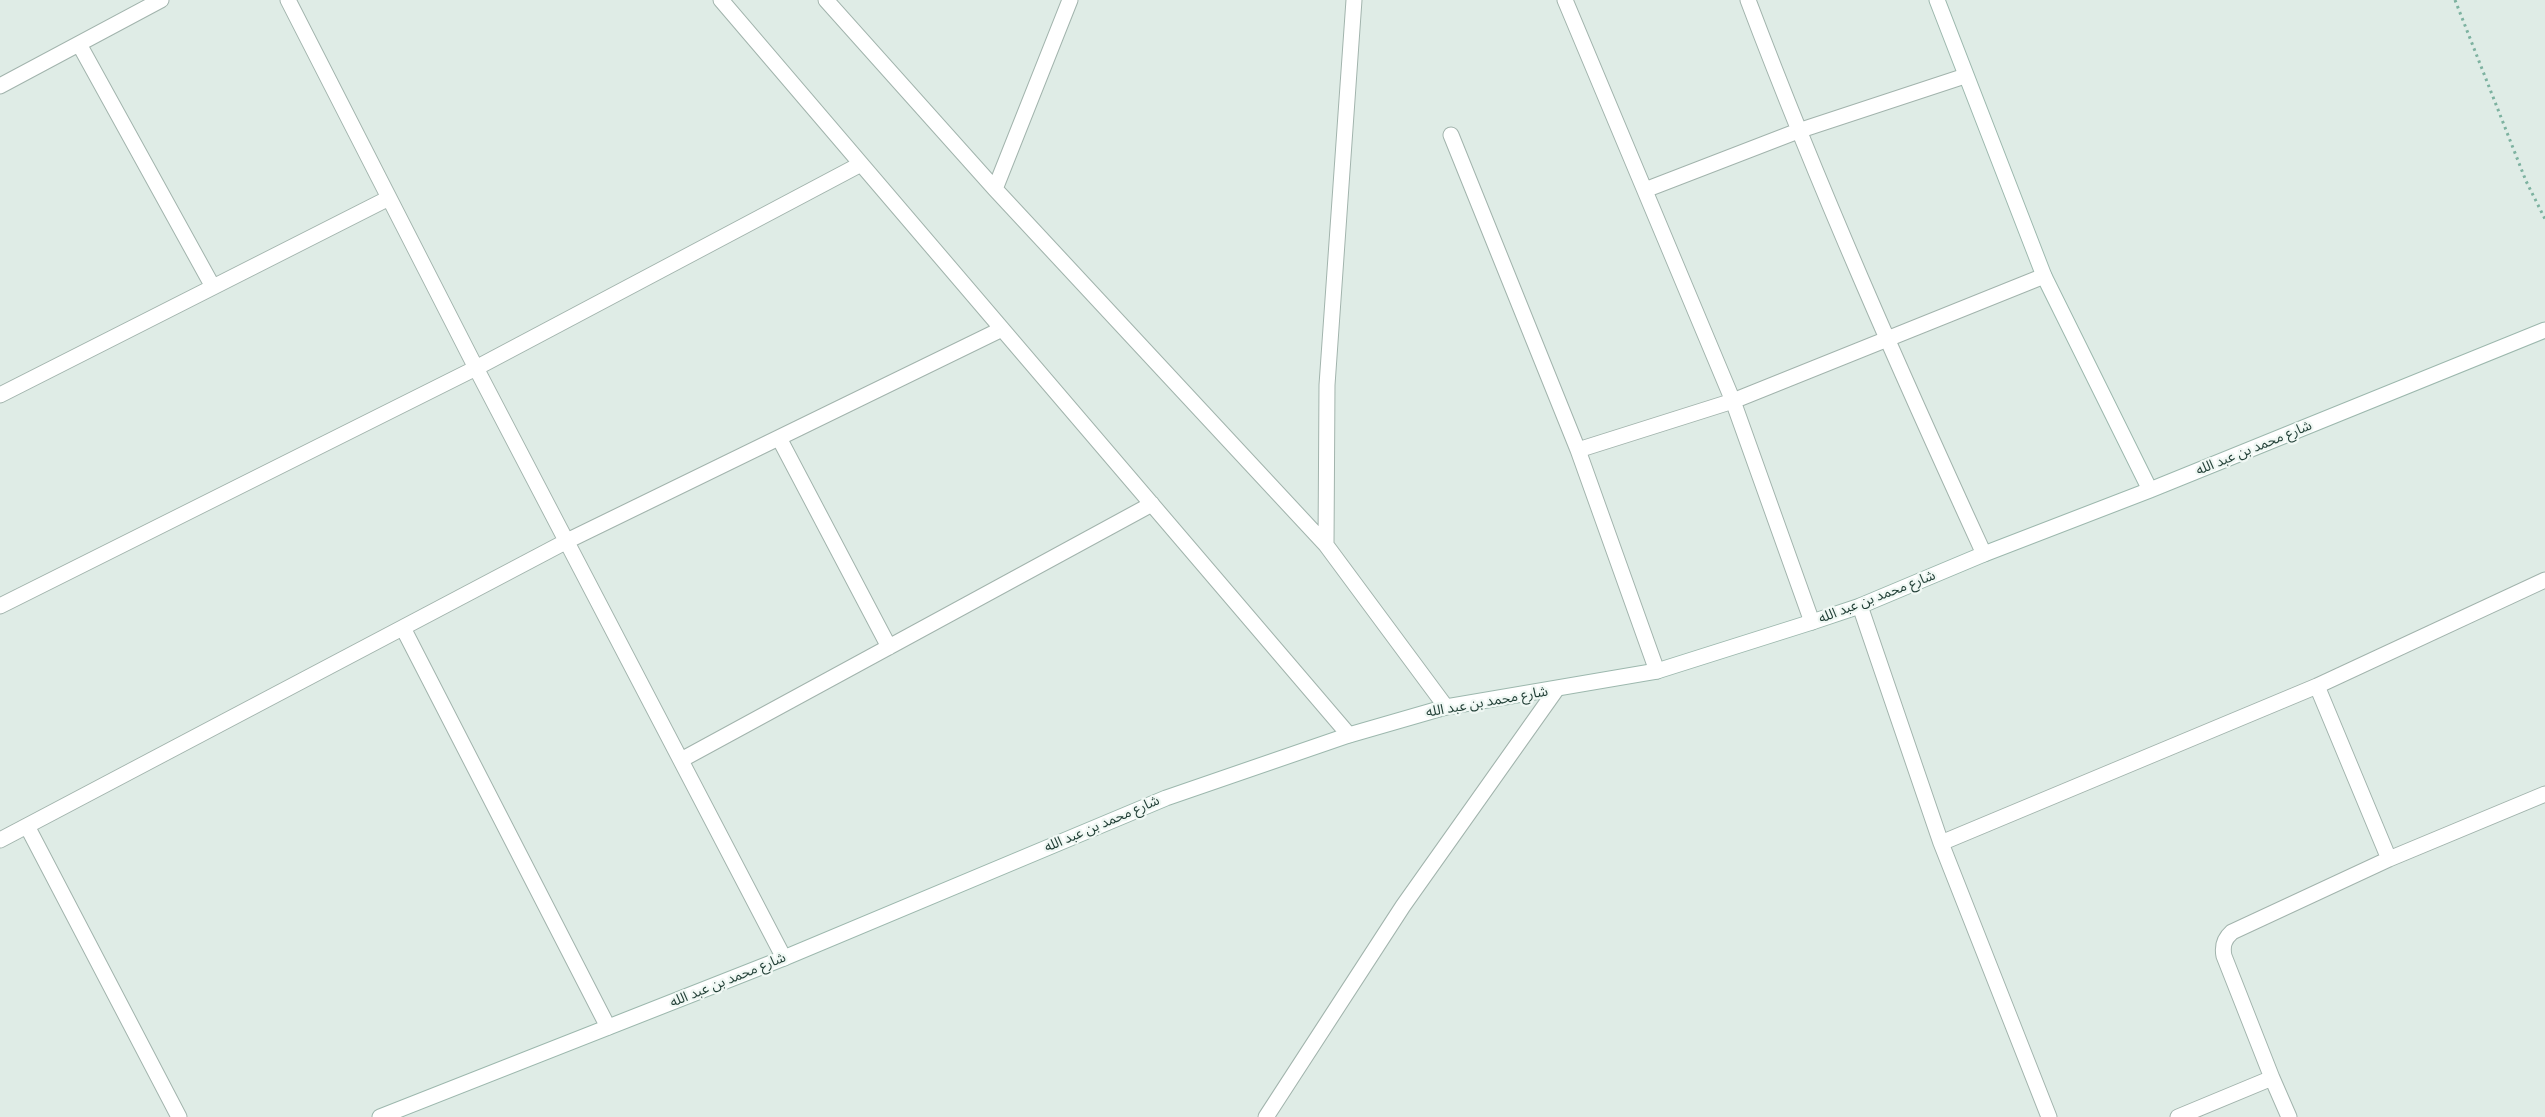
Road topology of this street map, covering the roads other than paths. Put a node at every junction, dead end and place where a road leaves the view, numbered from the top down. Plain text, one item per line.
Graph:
1 (161, 0) edge
2 (288, 0) edge
3 (721, 0) edge
4 (826, 0) edge
5 (1070, 0) edge
6 (1354, 0) edge
7 (1565, 0) edge
8 (1748, 0) edge
9 (1937, 0) edge
10 (79, 44) junction
11 (1965, 76) junction
12 (0, 86) edge
13 (1798, 132) junction
14 (1451, 135) dead end
15 (861, 164) junction
16 (995, 189) junction
17 (1646, 190) junction
18 (389, 198) junction
19 (2044, 276) junction
20 (213, 287) junction
21 (1002, 329) junction
22 (2545, 330) edge
23 (1886, 340) junction
24 (476, 368) junction
25 (0, 394) edge
26 (1734, 402) junction
27 (779, 438) junction
28 (1578, 450) junction
29 (2150, 490) junction
30 (1152, 504) junction
31 (567, 542) junction
32 (1326, 545) junction
33 (1984, 554) junction
34 (2545, 580) edge
35 (0, 606) edge
36 (1860, 606) junction
37 (1812, 622) junction
38 (404, 628) junction
39 (889, 647) junction
40 (1657, 671) junction
41 (2317, 686) junction
42 (1556, 690) junction
43 (1446, 707) junction
44 (1349, 735) junction
45 (681, 760) junction
46 (2545, 794) edge
47 (27, 826) junction
48 (0, 840) edge
49 (1941, 843) junction
50 (2389, 859) junction
51 (784, 958) junction
52 (608, 1027) junction
53 (2272, 1078) junction
54 (179, 1117) edge
55 (380, 1117) edge
56 (1266, 1117) edge
57 (2049, 1117) edge
58 (2178, 1117) edge
59 (2290, 1117) edge

1 - 10 street
2 - 18 street
3 - 15 street
4 - 16 street
5 - 16 street
6 - 32 street
7 - 17 street
8 - 13 street
9 - 11 street
10 - 12 street
10 - 20 street
11 - 13 street
11 - 19 street
13 - 17 street
13 - 23 street
14 - 28 street
15 - 21 street
15 - 24 street
16 - 32 street
17 - 26 street
18 - 20 street
18 - 24 street
19 - 23 street
19 - 29 street
20 - 25 street
21 - 27 street
21 - 30 street
22 - 29 street, شارع محمد بن عبد الله
23 - 26 street
23 - 33 street
24 - 31 street
24 - 35 street
26 - 28 street
26 - 37 street
27 - 31 street
27 - 39 street
28 - 40 street
29 - 33 street, شارع محمد بن عبد الله
30 - 39 street
30 - 44 street
31 - 38 street
31 - 45 street
32 - 43 street
33 - 36 street, شارع محمد بن عبد الله
34 - 41 street
36 - 37 street, شارع محمد بن عبد الله
36 - 49 street
37 - 40 street, شارع محمد بن عبد الله
38 - 47 street
38 - 52 street
39 - 45 street
40 - 42 street, شارع محمد بن عبد الله
41 - 49 street
41 - 50 street
42 - 43 street, شارع محمد بن عبد الله
42 - 56 street
43 - 44 street, شارع محمد بن عبد الله
44 - 51 street, شارع محمد بن عبد الله
45 - 51 street
46 - 50 street
47 - 48 street
47 - 54 street
49 - 57 street
50 - 53 street
51 - 52 street, شارع محمد بن عبد الله
52 - 55 street, شارع محمد بن عبد الله
53 - 58 street
53 - 59 street

